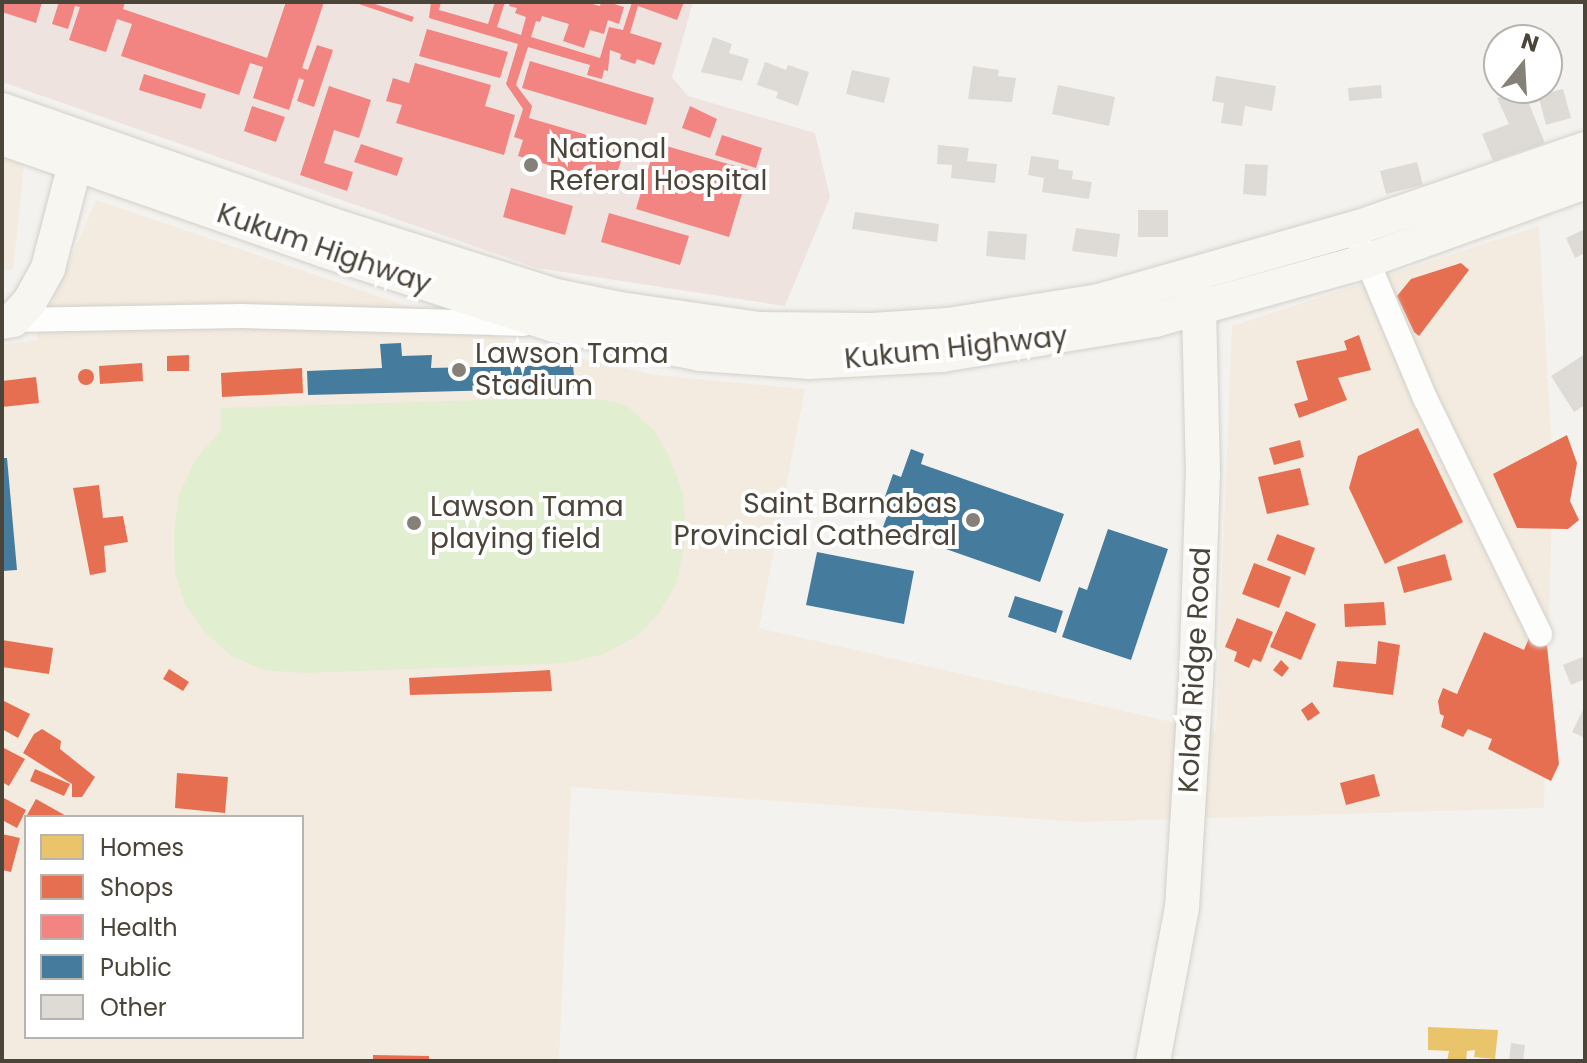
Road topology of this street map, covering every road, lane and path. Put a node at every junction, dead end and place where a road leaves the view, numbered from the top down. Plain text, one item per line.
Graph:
1 (2, 110) edge
2 (2, 138) edge
3 (79, 149) junction
4 (1585, 149) edge
5 (1585, 182) edge
6 (1356, 228) junction
7 (1366, 261) junction
8 (1194, 293) junction
9 (8, 321) edge
10 (554, 325) junction
11 (1540, 634) dead end
12 (1153, 1061) edge

1 - 3 main road, Kukum Highway
2 - 3 main road, Kukum Highway
3 - 8 main road, Kukum Highway
3 - 9 main road
3 - 10 main road, Kukum Highway
4 - 6 main road, Kukum Highway
5 - 7 main road, Kukum Highway
6 - 7 street
6 - 8 main road, Kukum Highway
7 - 8 main road, Kukum Highway
7 - 11 street
8 - 10 main road, Kukum Highway
8 - 12 main road, Kolaá Ridge Road
9 - 10 street

